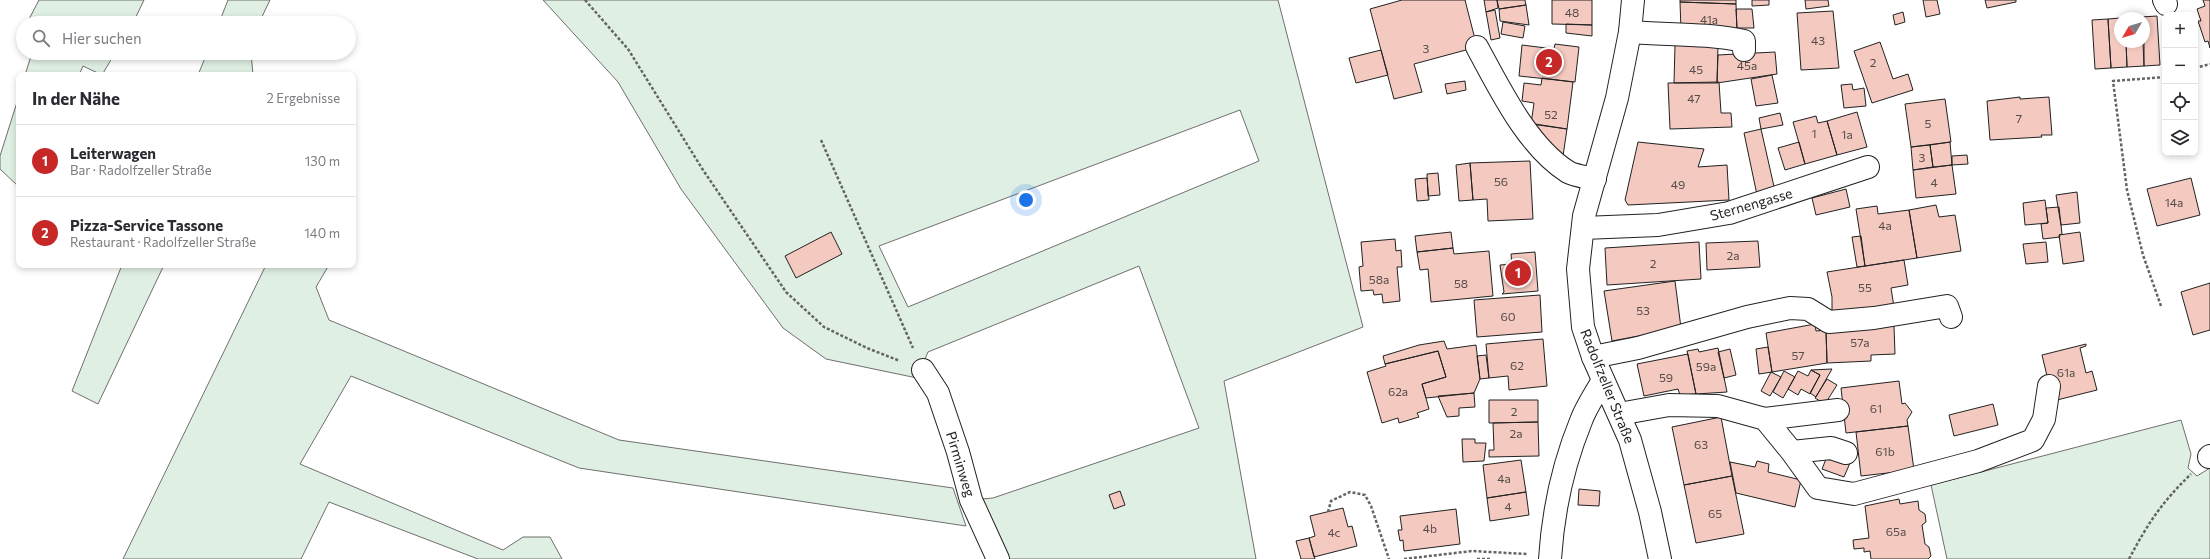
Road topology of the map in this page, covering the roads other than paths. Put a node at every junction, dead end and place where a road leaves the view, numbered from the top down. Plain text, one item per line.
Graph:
1 (1633, 0) edge
2 (1630, 32) junction
3 (1477, 47) dead end
4 (1744, 50) dead end
5 (1868, 167) dead end
6 (1595, 179) junction
7 (1583, 228) junction
8 (1951, 317) dead end
9 (1593, 357) junction
10 (923, 370) road end
11 (1603, 380) junction
12 (2049, 386) dead end
13 (1838, 410) dead end
14 (1620, 414) junction
15 (1765, 419) junction
16 (1792, 452) junction
17 (1846, 453) dead end
18 (1550, 558) edge
19 (998, 559) edge
20 (1660, 559) edge

1 - 2 main road, Radolfzeller Straße
2 - 4 main road
2 - 6 main road, Radolfzeller Straße
3 - 6 main road
5 - 7 main road, Sternengasse
6 - 7 main road, Radolfzeller Straße
7 - 9 main road, Radolfzeller Straße
8 - 9 main road
9 - 11 main road, Radolfzeller Straße
10 - 19 main road, Pirminweg
11 - 14 main road, Radolfzeller Straße
11 - 18 main road
12 - 16 main road
13 - 15 main road
14 - 15 main road
14 - 20 main road, Radolfzeller Straße
15 - 16 main road
16 - 17 main road

